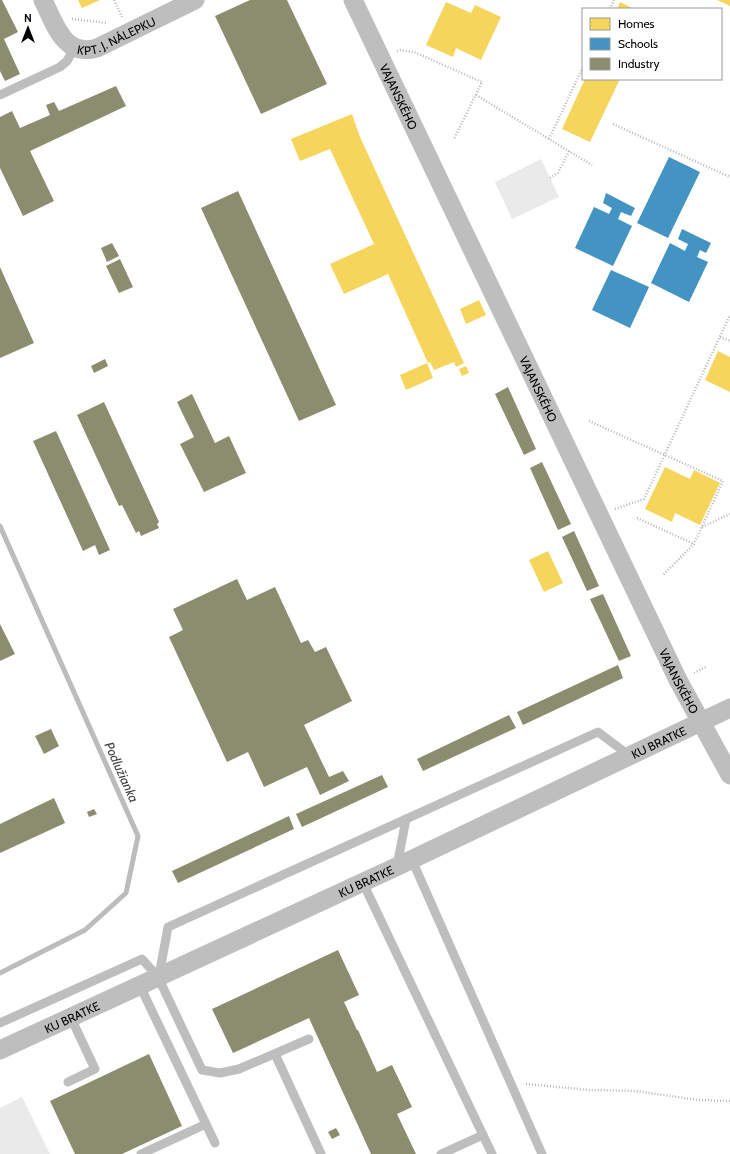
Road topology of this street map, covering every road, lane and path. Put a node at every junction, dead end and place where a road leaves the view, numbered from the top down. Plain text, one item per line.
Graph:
1 (43, 0) edge
2 (114, 0) edge
3 (195, 0) edge
4 (353, 0) edge
5 (71, 19) dead end
6 (125, 22) dead end
7 (114, 23) dead end
8 (74, 48) junction
9 (382, 60) junction
10 (582, 69) edge
11 (0, 95) edge
12 (476, 96) junction
13 (613, 124) dead end
14 (454, 139) dead end
15 (549, 139) junction
16 (569, 151) junction
17 (592, 165) dead end
18 (730, 177) edge
19 (550, 178) dead end
20 (730, 315) edge
21 (720, 337) junction
22 (730, 341) edge
23 (589, 420) dead end
24 (664, 454) junction
25 (630, 503) dead end
26 (730, 514) edge
27 (637, 518) dead end
28 (702, 528) junction
29 (694, 544) junction
30 (663, 575) dead end
31 (706, 667) dead end
32 (693, 673) dead end
33 (730, 708) edge
34 (701, 722) junction
35 (626, 758) junction
36 (730, 775) edge
37 (406, 819) junction
38 (404, 864) junction
39 (363, 883) junction
40 (158, 977) junction
41 (140, 986) junction
42 (71, 1018) junction
43 (0, 1023) edge
44 (309, 1039) dead end
45 (0, 1050) edge
46 (275, 1054) junction
47 (68, 1082) dead end
48 (511, 1084) junction
49 (730, 1101) edge
50 (206, 1124) junction
51 (483, 1135) junction
52 (215, 1142) dead end
53 (141, 1154) edge
54 (322, 1154) edge
55 (441, 1154) edge
56 (492, 1154) edge
57 (542, 1154) edge

1 - 8 street
2 - 6 path
3 - 8 street, KPT. J. NÁLEPKU
4 - 9 street, VAJANSKÉHO
5 - 7 path
8 - 11 lane, KPT. J. NÁLEPKU
9 - 12 path
9 - 34 street, VAJANSKÉHO
10 - 15 path
12 - 14 path
12 - 15 path
13 - 18 path
15 - 16 path
16 - 17 path
16 - 19 path
20 - 21 path
21 - 22 path
21 - 24 path
23 - 24 path
24 - 25 path
24 - 28 path
26 - 28 path
27 - 29 path
28 - 29 path
29 - 30 path
31 - 32 path
33 - 34 street, KU BRATKE
34 - 35 street, KU BRATKE
34 - 36 street, VAJANSKÉHO
35 - 37 lane
35 - 38 street, KU BRATKE
37 - 38 lane
37 - 40 lane
38 - 39 street, KU BRATKE
38 - 48 lane
39 - 40 street, KU BRATKE
39 - 51 lane
40 - 41 street, KU BRATKE
40 - 43 lane
40 - 46 lane
41 - 42 street, KU BRATKE
41 - 50 lane
42 - 45 street, KU BRATKE
42 - 47 lane
44 - 46 lane
46 - 54 lane
48 - 49 path
48 - 57 lane
50 - 52 lane
50 - 53 lane
51 - 55 lane
51 - 56 lane

